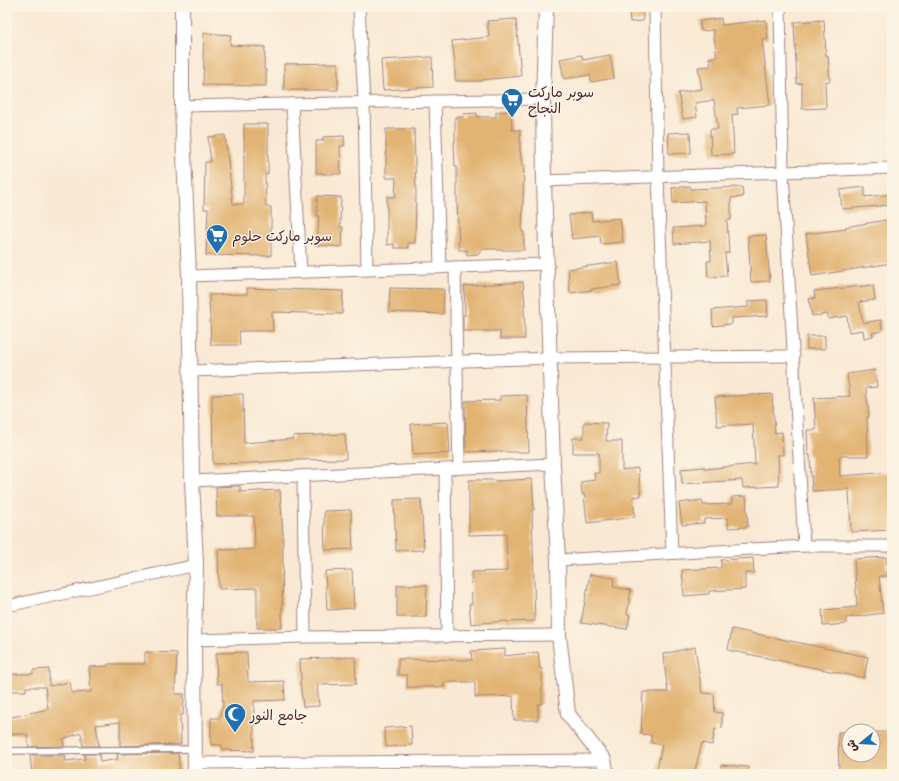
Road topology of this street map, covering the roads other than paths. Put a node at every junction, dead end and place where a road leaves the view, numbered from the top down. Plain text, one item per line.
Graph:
1 (182, 7) edge
2 (359, 7) edge
3 (546, 7) edge
4 (655, 7) edge
5 (780, 7) edge
6 (543, 99) junction
7 (435, 101) junction
8 (364, 102) junction
9 (292, 104) junction
10 (182, 106) junction
11 (892, 168) edge
12 (783, 172) junction
13 (658, 177) junction
14 (544, 181) junction
15 (547, 264) junction
16 (456, 267) junction
17 (440, 268) junction
18 (367, 270) junction
19 (300, 272) junction
20 (189, 276) junction
21 (794, 356) junction
22 (664, 357) junction
23 (550, 358) junction
24 (457, 362) junction
25 (190, 371) junction
26 (553, 464) junction
27 (459, 468) junction
28 (445, 469) junction
29 (303, 476) junction
30 (192, 481) junction
31 (804, 546) junction
32 (892, 546) edge
33 (672, 553) junction
34 (558, 560) junction
35 (196, 565) junction
36 (7, 606) edge
37 (559, 635) junction
38 (305, 637) junction
39 (447, 637) junction
40 (194, 640) junction
41 (7, 751) edge
42 (604, 760) junction
43 (194, 762) edge
44 (607, 774) edge

1 - 10 street
2 - 8 street
3 - 6 street
4 - 13 street
5 - 12 street
6 - 7 street
6 - 14 street
7 - 8 street
7 - 17 street
8 - 9 street
8 - 18 street
9 - 10 street
9 - 19 street
10 - 20 street
11 - 12 street
12 - 13 street
12 - 21 street
13 - 14 street
13 - 22 street
14 - 15 street
15 - 16 street
15 - 23 street
16 - 17 street
16 - 24 street
17 - 18 street
18 - 19 street
19 - 20 street
20 - 25 street
21 - 22 street
21 - 31 street
22 - 23 street
22 - 33 street
23 - 24 street
23 - 26 street
24 - 25 street
24 - 27 street
25 - 30 street
26 - 27 street
26 - 34 street
27 - 28 street
28 - 29 street
28 - 39 street
29 - 30 street
29 - 38 street
30 - 35 street
31 - 32 street
31 - 33 street
33 - 34 street
34 - 37 street
35 - 36 street
35 - 40 street
37 - 39 street
37 - 42 street
38 - 39 street
38 - 40 street
40 - 43 street
41 - 43 lane
42 - 43 street
42 - 44 street

